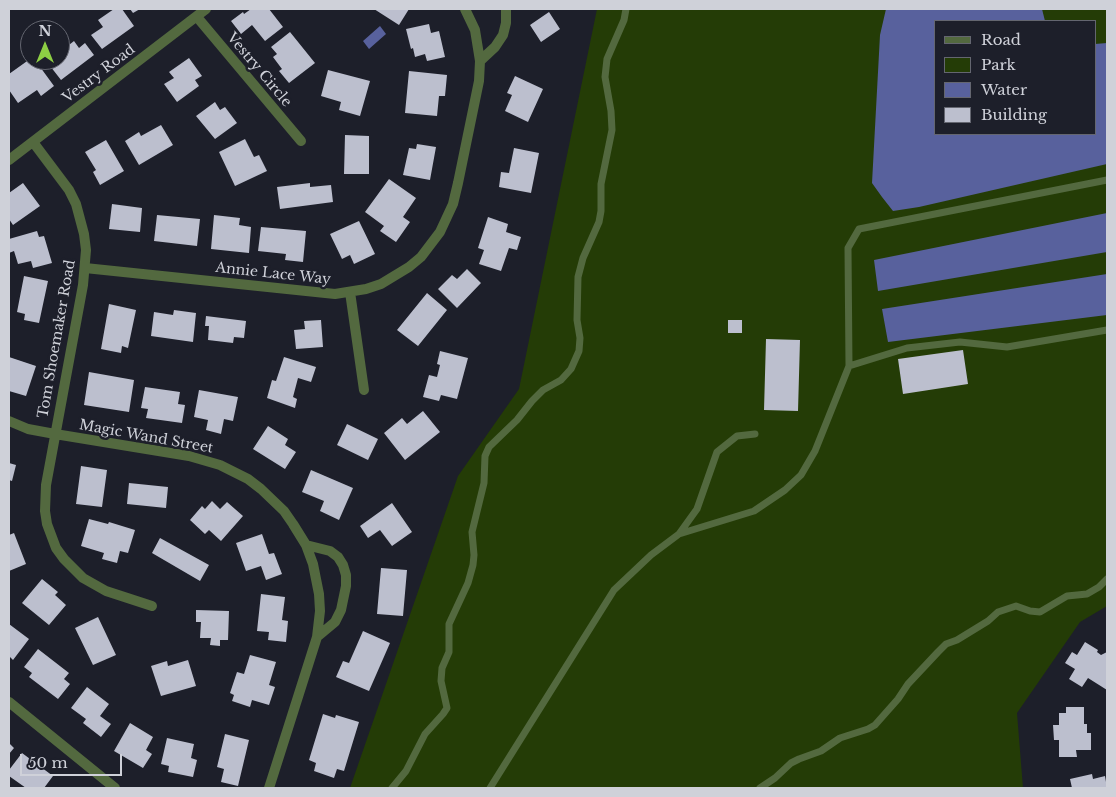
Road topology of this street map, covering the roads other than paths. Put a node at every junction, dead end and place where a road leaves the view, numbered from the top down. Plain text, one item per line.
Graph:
1 (206, 9) edge
2 (465, 9) edge
3 (506, 9) edge
4 (626, 9) edge
5 (197, 17) junction
6 (480, 61) junction
7 (301, 141) dead end
8 (33, 142) junction
9 (9, 160) edge
10 (1107, 180) edge
11 (85, 268) junction
12 (350, 292) junction
13 (1107, 330) edge
14 (849, 366) junction
15 (364, 390) dead end
16 (9, 421) edge
17 (55, 434) junction
18 (755, 434) dead end
19 (679, 534) junction
20 (306, 544) junction
21 (1107, 579) edge
22 (152, 606) dead end
23 (317, 637) junction
24 (9, 702) edge
25 (115, 788) edge
26 (269, 788) edge
27 (392, 788) edge
28 (490, 788) edge
29 (760, 788) edge

1 - 5 street, Vestry Road
2 - 6 street, Annie Lace Way
3 - 6 street
4 - 27 lane
5 - 7 street, Vestry Circle
5 - 8 street, Vestry Road
6 - 12 street, Annie Lace Way
8 - 9 street, Vestry Road
8 - 11 street, Tom Shoemaker Road
10 - 14 lane
11 - 12 street, Annie Lace Way
11 - 17 street, Tom Shoemaker Road
12 - 15 street
13 - 14 lane
14 - 19 lane
16 - 17 street, Magic Wand Street
17 - 20 street, Magic Wand Street
17 - 22 street, Tom Shoemaker Road
18 - 19 lane
19 - 28 lane
20 - 23 street, Magic Wand Street
20 - 23 street
21 - 29 lane
23 - 26 street, Magic Wand Street
24 - 25 street

